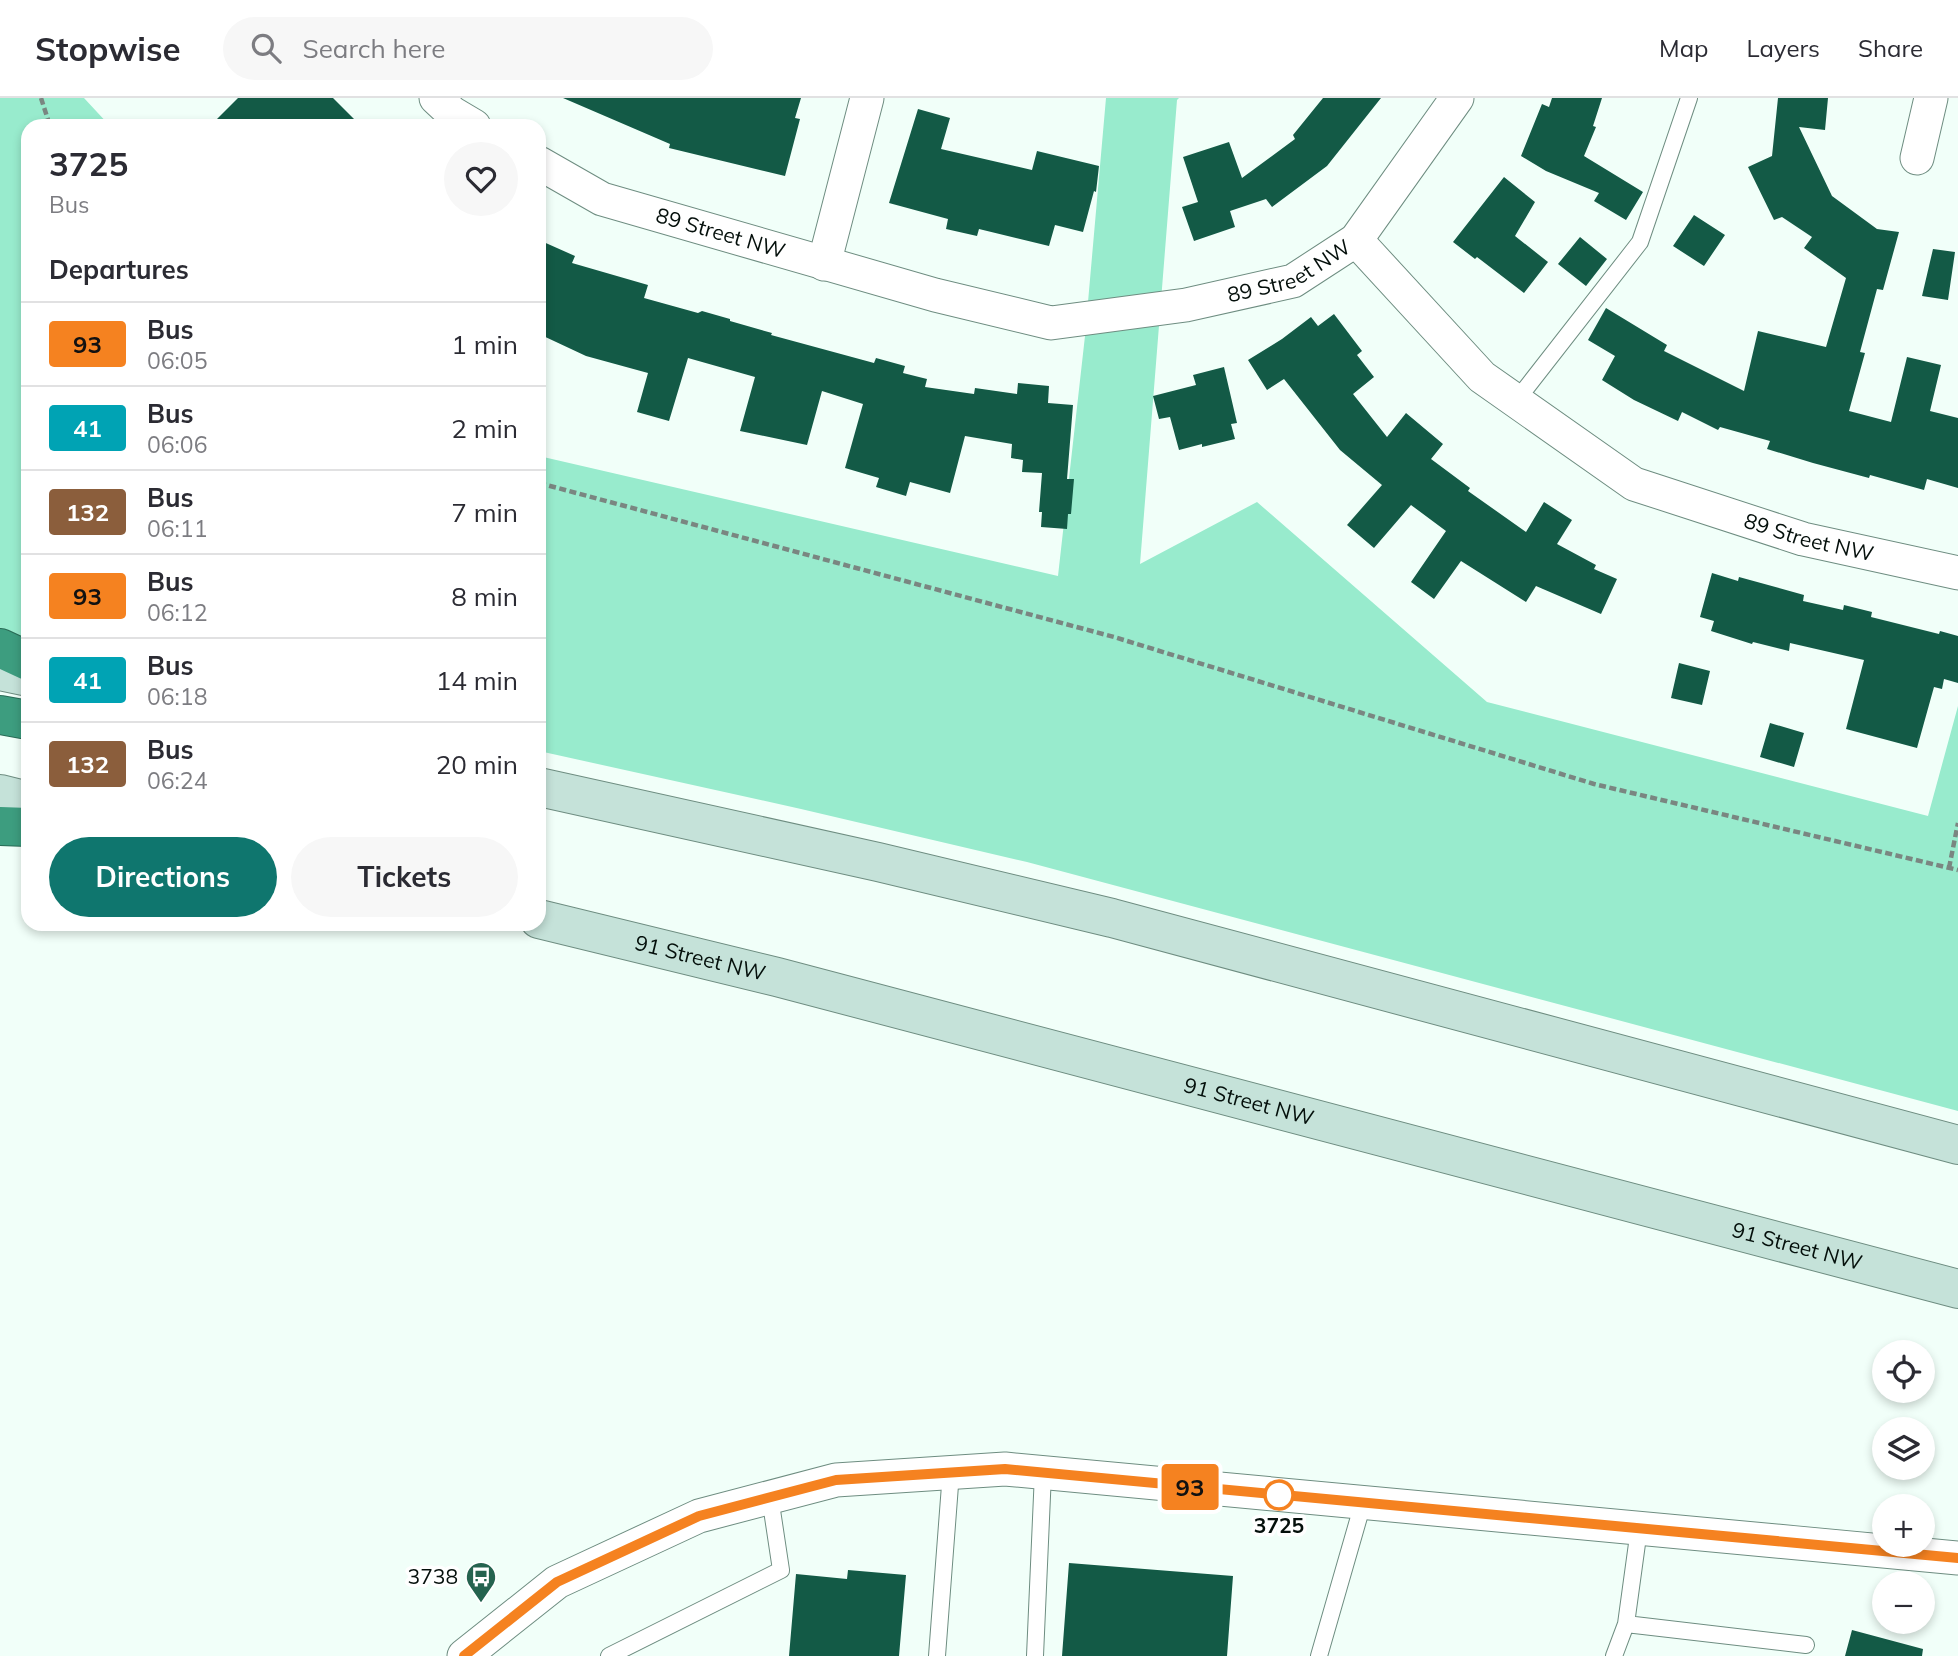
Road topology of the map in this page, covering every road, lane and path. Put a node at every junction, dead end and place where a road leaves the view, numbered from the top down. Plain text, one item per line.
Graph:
1 (41, 98) edge
2 (436, 98) edge
3 (867, 98) edge
4 (1457, 98) edge
5 (1689, 98) edge
6 (1931, 98) edge
7 (48, 119) edge
8 (462, 119) edge
9 (1917, 158) dead end
10 (546, 167) edge
11 (1356, 240) junction
12 (824, 264) junction
13 (1516, 401) junction
14 (546, 485) edge
15 (1958, 573) edge
16 (0, 648) edge
17 (21, 658) edge
18 (0, 671) edge
19 (21, 676) edge
20 (0, 715) edge
21 (21, 719) edge
22 (546, 789) edge
23 (0, 794) edge
24 (21, 799) edge
25 (1958, 823) edge
26 (0, 826) edge
27 (21, 827) edge
28 (1949, 868) junction
29 (1958, 870) edge
30 (546, 921) edge
31 (1958, 1145) edge
32 (1958, 1289) edge
33 (951, 1472) junction
34 (1043, 1473) junction
35 (770, 1497) junction
36 (1363, 1503) junction
37 (1639, 1530) junction
38 (1958, 1558) edge
39 (1626, 1624) junction
40 (1806, 1645) dead end
41 (464, 1656) edge
42 (609, 1656) edge
43 (937, 1656) edge
44 (1035, 1656) edge
45 (1319, 1656) edge
46 (1614, 1656) edge

1 - 7 path
2 - 8 street
3 - 12 street
4 - 11 street
5 - 13 lane
6 - 9 street
10 - 12 street, 89 Street NW
11 - 12 street, 89 Street NW
11 - 13 street, 89 Street NW
13 - 15 street, 89 Street NW
14 - 28 path
16 - 17 highway
18 - 19 main road
20 - 21 highway
22 - 31 main road
23 - 24 main road
25 - 28 path
26 - 27 highway
28 - 29 path
30 - 32 main road, 91 Street NW
33 - 34 street
33 - 35 street
33 - 43 lane
34 - 36 street
34 - 44 lane
35 - 41 street
35 - 42 lane
36 - 37 street
36 - 45 lane
37 - 38 street
37 - 39 lane
39 - 40 lane
39 - 46 lane

